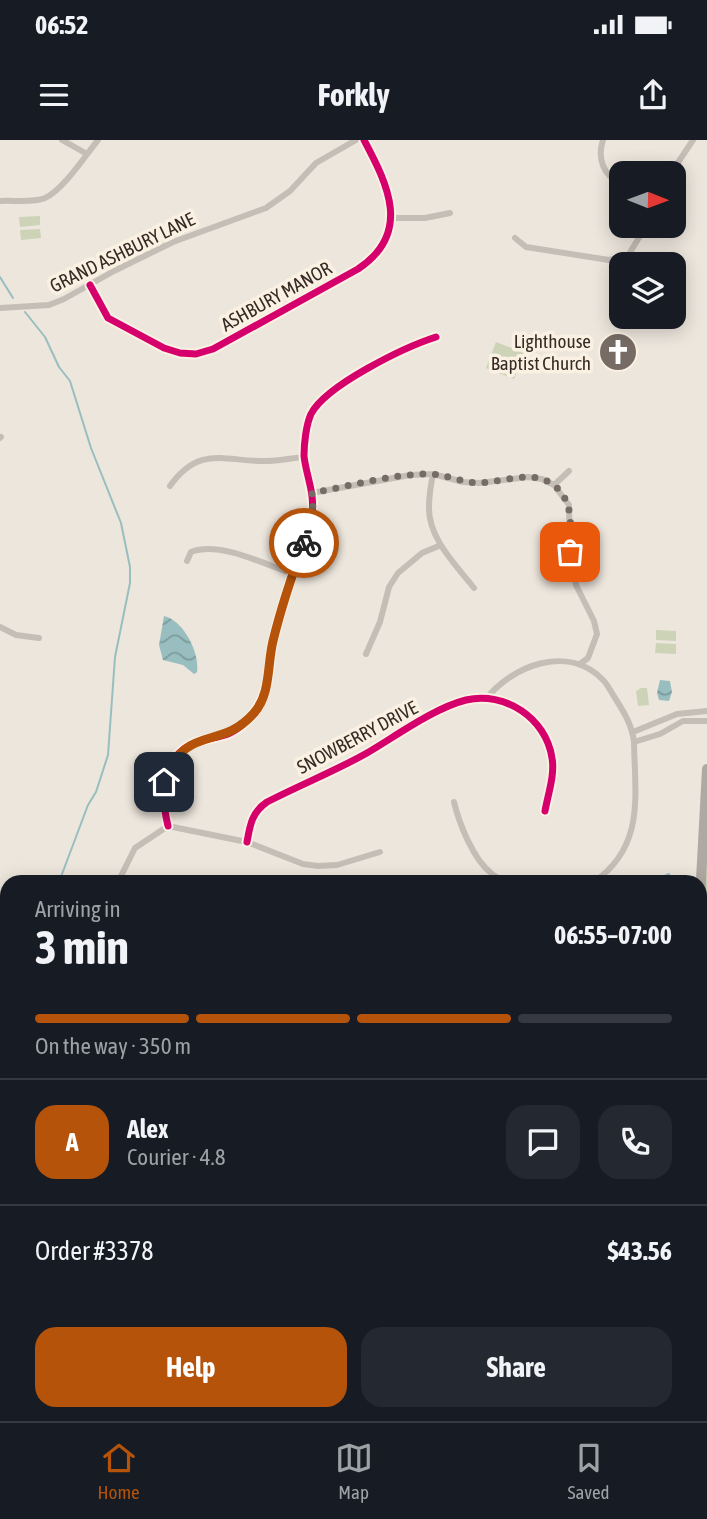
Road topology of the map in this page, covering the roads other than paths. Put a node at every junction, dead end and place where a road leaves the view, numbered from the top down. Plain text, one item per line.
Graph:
1 (62, 140) edge
2 (98, 140) edge
3 (356, 140) edge
4 (364, 140) edge
5 (603, 140) edge
6 (693, 140) edge
7 (87, 154) junction
8 (679, 161) edge
9 (609, 176) edge
10 (0, 201) edge
11 (450, 213) dead end
12 (390, 218) junction
13 (515, 238) dead end
14 (639, 238) edge
15 (90, 285) junction
16 (0, 307) edge
17 (436, 337) dead end
18 (304, 457) junction
19 (569, 471) dead end
20 (433, 474) junction
21 (554, 485) junction
22 (170, 486) dead end
23 (312, 493) junction
24 (441, 544) junction
25 (187, 561) dead end
26 (293, 574) junction
27 (474, 588) dead end
28 (0, 627) edge
29 (39, 638) dead end
30 (366, 654) dead end
31 (580, 664) junction
32 (486, 699) junction
33 (707, 712) edge
34 (671, 716) junction
35 (707, 721) edge
36 (675, 726) junction
37 (633, 732) junction
38 (634, 742) junction
39 (707, 769) edge
40 (454, 802) dead end
41 (545, 811) dead end
42 (168, 826) junction
43 (247, 842) junction
44 (380, 852) dead end
45 (122, 875) edge
46 (494, 875) edge
47 (601, 875) edge
48 (701, 875) edge

1 - 7 street
2 - 7 street
3 - 15 street, GRAND ASHBURY LANE
4 - 12 street, ASHBURY MANOR
5 - 9 street
6 - 8 street
7 - 10 street
11 - 12 street
12 - 15 street, ASHBURY MANOR
13 - 14 street
15 - 16 street, GRAND ASHBURY LANE
17 - 18 street
18 - 22 street
18 - 23 street
19 - 21 street
20 - 21 street
20 - 23 street
20 - 24 street
21 - 31 street
23 - 26 street
24 - 27 street
24 - 30 street
25 - 26 street
26 - 42 street
28 - 29 street
31 - 32 street
31 - 37 street
32 - 41 street, SNOWBERRY DRIVE
32 - 43 street, SNOWBERRY DRIVE
33 - 34 street
34 - 36 street
34 - 37 street
35 - 36 street
36 - 38 street
37 - 38 street
38 - 47 street
39 - 48 highway
40 - 46 street
42 - 43 street
42 - 45 street
43 - 44 street

